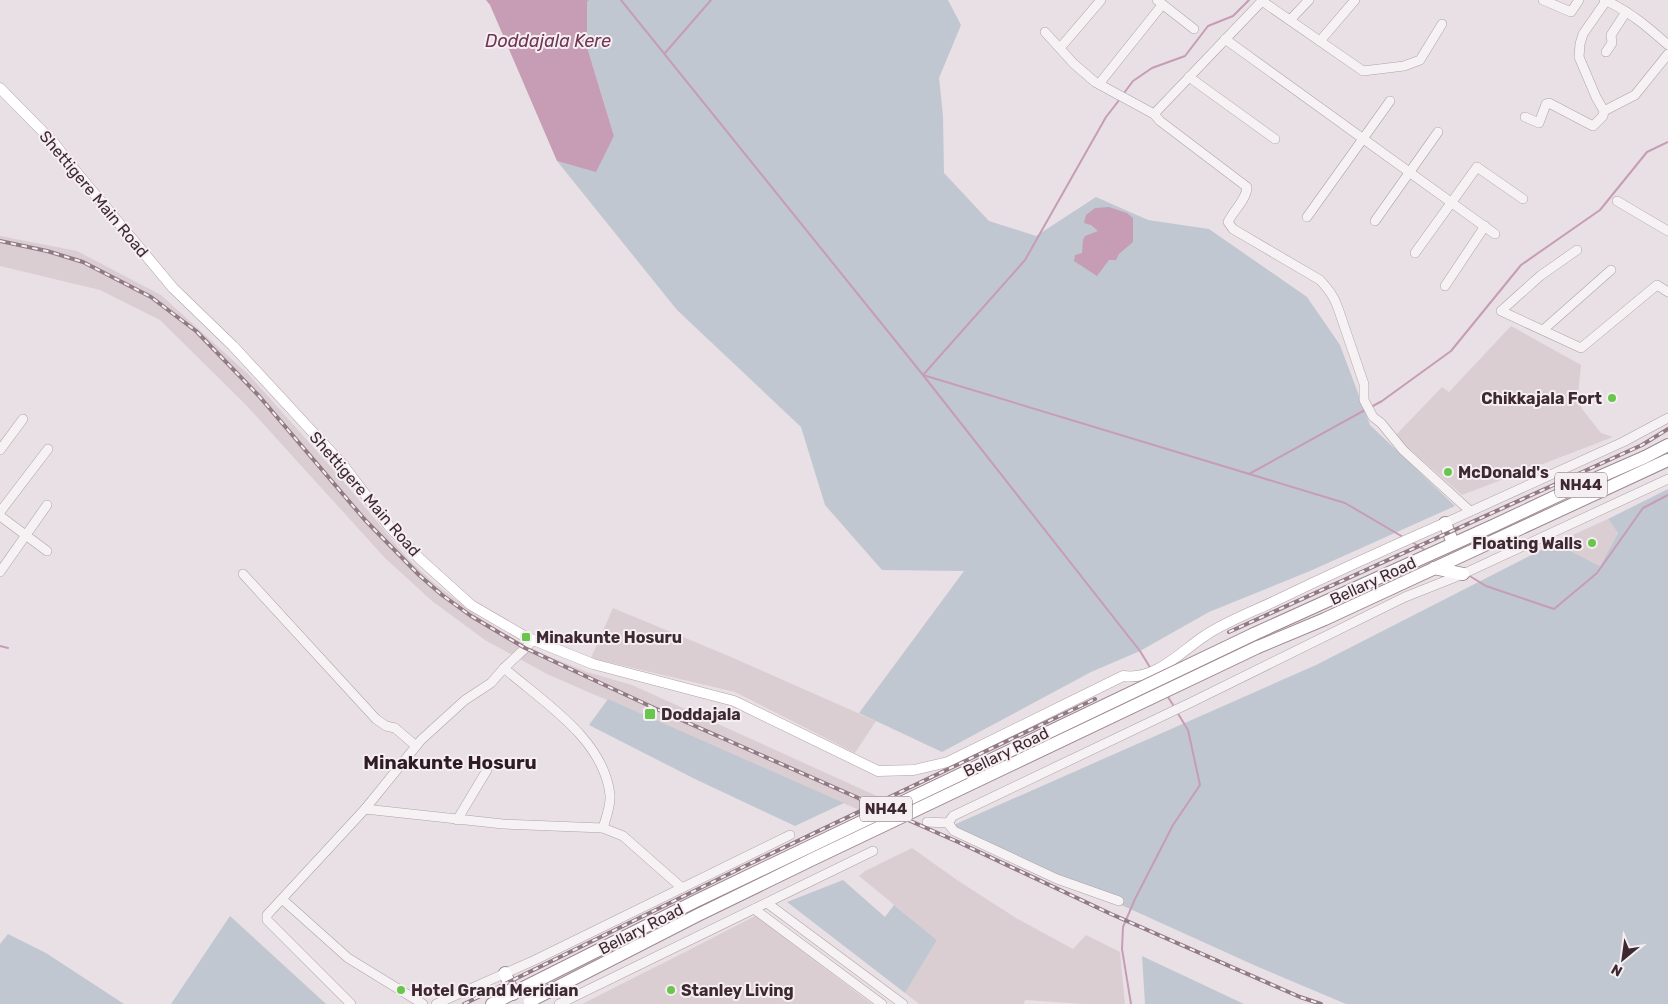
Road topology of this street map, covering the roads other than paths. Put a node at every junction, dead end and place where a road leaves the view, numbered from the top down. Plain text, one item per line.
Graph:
1 (1101, 0) edge
2 (1262, 0) edge
3 (1308, 0) edge
4 (1355, 0) edge
5 (1543, 0) edge
6 (1579, 0) edge
7 (1605, 0) edge
8 (1160, 2) edge
9 (1626, 12) junction
10 (1290, 20) junction
11 (1442, 24) dead end
12 (1194, 29) dead end
13 (1045, 32) dead end
14 (1225, 39) junction
15 (1320, 41) junction
16 (1668, 45) edge
17 (1060, 48) junction
18 (1606, 52) dead end
19 (1668, 54) edge
20 (1189, 77) junction
21 (1099, 84) junction
22 (0, 88) edge
23 (1390, 101) dead end
24 (1604, 111) junction
25 (1154, 114) junction
26 (1525, 117) dead end
27 (1438, 132) dead end
28 (1362, 138) junction
29 (1275, 139) dead end
30 (1410, 172) junction
31 (1523, 199) dead end
32 (1617, 201) dead end
33 (1451, 202) junction
34 (1307, 217) dead end
35 (1375, 221) dead end
36 (1485, 226) junction
37 (1668, 231) edge
38 (1495, 234) dead end
39 (1577, 250) dead end
40 (1415, 253) dead end
41 (1611, 270) dead end
42 (1446, 286) dead end
43 (1668, 292) edge
44 (1543, 330) junction
45 (1668, 418) edge
46 (23, 419) dead end
47 (1668, 445) edge
48 (48, 449) dead end
49 (0, 450) edge
50 (1668, 460) edge
51 (1668, 479) edge
52 (47, 504) dead end
53 (1470, 511) junction
54 (0, 512) edge
55 (0, 516) edge
56 (1445, 523) junction
57 (1499, 530) junction
58 (26, 536) junction
59 (1453, 543) junction
60 (47, 551) dead end
61 (1442, 564) junction
62 (0, 572) edge
63 (1464, 573) junction
64 (243, 574) dead end
65 (534, 640) junction
66 (504, 668) junction
67 (416, 746) junction
68 (487, 770) dead end
69 (365, 810) junction
70 (457, 820) junction
71 (927, 822) dead end
72 (948, 823) junction
73 (603, 828) junction
74 (790, 835) dead end
75 (873, 851) dead end
76 (682, 888) junction
77 (282, 900) junction
78 (1119, 901) dead end
79 (767, 902) junction
80 (754, 909) junction
81 (505, 973) junction
82 (517, 992) junction
83 (527, 1003) edge
84 (351, 1004) edge
85 (423, 1004) edge
86 (436, 1004) edge
87 (492, 1004) edge
88 (559, 1004) edge
89 (882, 1004) edge
90 (903, 1004) edge

1 - 17 street
2 - 10 street
2 - 14 street
3 - 10 street
4 - 15 street
5 - 6 street
7 - 9 street
7 - 24 street
8 - 12 street
8 - 21 street
9 - 16 street
9 - 18 street
10 - 15 street
11 - 15 street
13 - 17 street
14 - 20 street
14 - 28 street
17 - 21 street
19 - 24 street
20 - 25 street
20 - 29 street
21 - 25 street
22 - 65 main road, Shettigere Main Road
23 - 28 street
24 - 26 street
25 - 53 street
27 - 30 street
28 - 30 street
28 - 34 street
30 - 33 street
30 - 35 street
31 - 33 street
32 - 37 street
33 - 36 street
33 - 40 street
36 - 38 street
36 - 42 street
39 - 44 street
41 - 44 street
43 - 44 street
45 - 53 street
46 - 49 street
47 - 57 highway, NH44
48 - 54 street
50 - 57 highway, NH44
51 - 63 street
52 - 58 street
53 - 56 street
55 - 58 street
56 - 59 highway
56 - 65 main road, Shettigere Main Road
57 - 59 highway, Bellary Road / NH44
57 - 61 highway, NH44
58 - 60 street
58 - 62 street
59 - 82 highway, Bellary Road / NH44, bridge
61 - 63 highway
61 - 83 highway, Bellary Road / NH44, bridge
63 - 72 street
64 - 67 street
65 - 66 street
66 - 67 street
66 - 73 street
67 - 69 street
68 - 70 street
69 - 70 street
69 - 77 street
70 - 73 street
71 - 72 street
72 - 78 street
73 - 76 street
74 - 76 street
75 - 79 street
76 - 81 street
77 - 84 street
77 - 85 street
79 - 80 street
79 - 90 street
80 - 88 street
80 - 89 street
81 - 82 highway
81 - 86 street
82 - 87 highway, NH44

